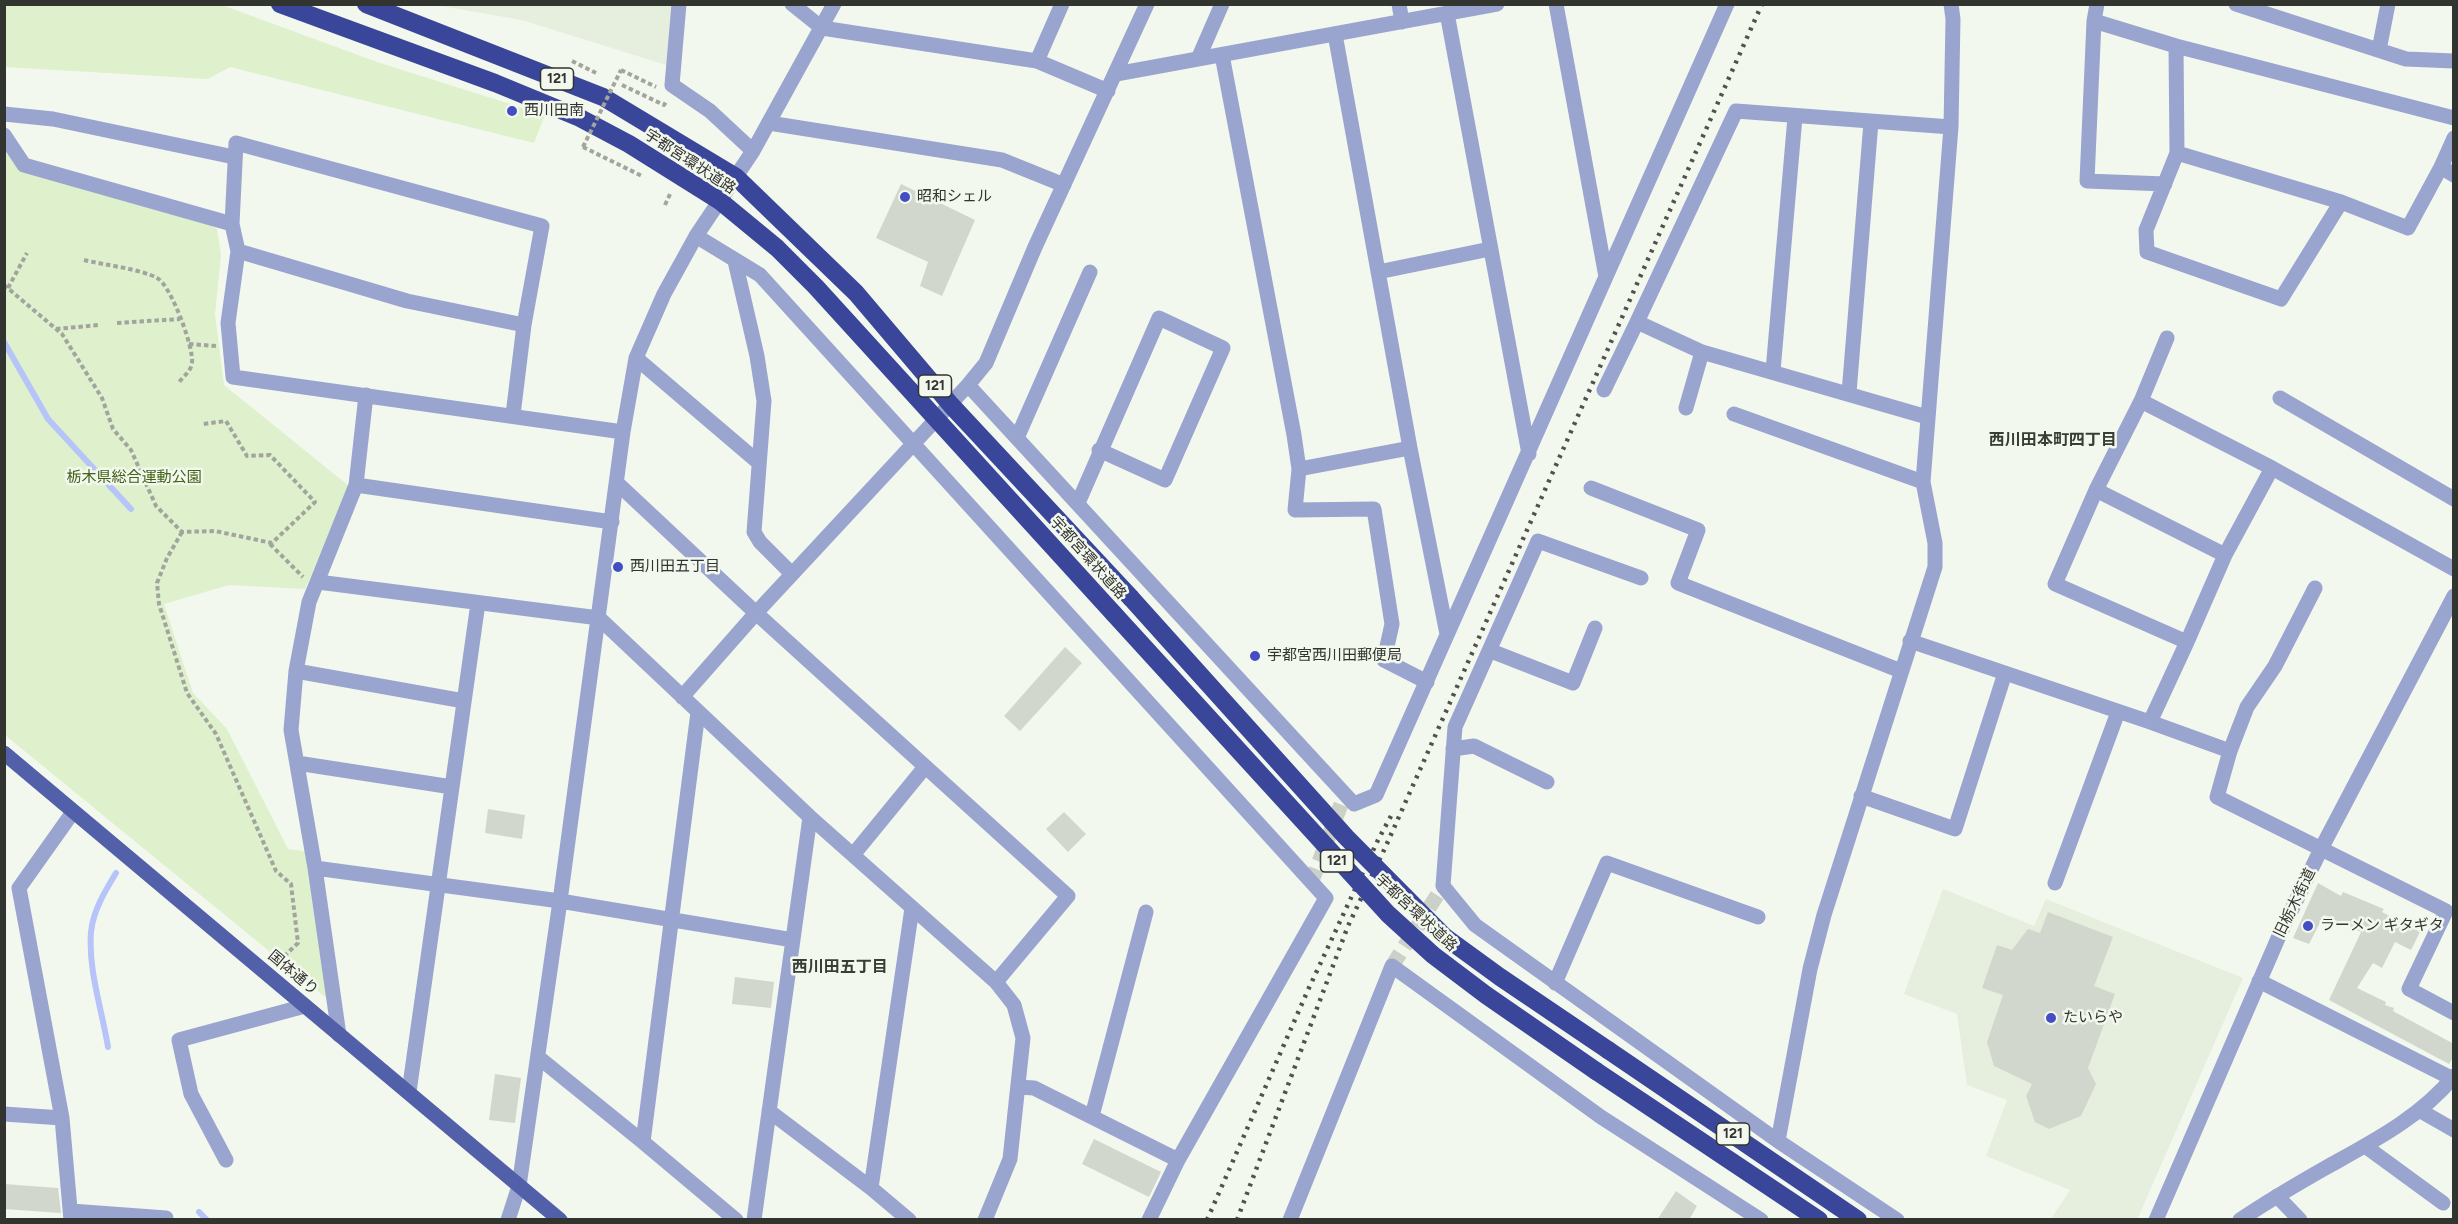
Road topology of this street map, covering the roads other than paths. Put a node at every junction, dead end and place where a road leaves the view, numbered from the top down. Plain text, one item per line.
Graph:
1 (280, 4) edge
2 (366, 4) edge
3 (679, 4) edge
4 (792, 4) edge
5 (834, 4) edge
6 (1062, 4) edge
7 (1147, 4) edge
8 (1222, 4) edge
9 (1399, 4) edge
10 (1556, 4) edge
11 (1727, 4) edge
12 (1951, 4) edge
13 (2097, 4) edge
14 (2236, 4) edge
15 (2388, 4) edge
16 (1496, 5) edge
17 (2267, 9) edge
18 (1448, 13) junction
19 (2094, 21) junction
20 (1402, 22) junction
21 (822, 28) junction
22 (1335, 34) junction
23 (2176, 46) junction
24 (2379, 50) junction
25 (1222, 55) junction
26 (1198, 59) junction
27 (1037, 61) junction
28 (2454, 61) edge
29 (1116, 74) junction
30 (1108, 91) junction
31 (4, 114) edge
32 (1795, 117) junction
33 (2454, 118) edge
34 (1871, 122) junction
35 (769, 123) junction
36 (1951, 128) junction
37 (4, 135) edge
38 (2454, 138) edge
39 (753, 151) junction
40 (2177, 153) junction
41 (234, 157) junction
42 (2447, 171) edge
43 (736, 177) junction
44 (2165, 184) junction
45 (1064, 185) junction
46 (720, 201) junction
47 (2340, 202) junction
48 (232, 224) junction
49 (696, 236) junction
50 (1490, 249) junction
51 (238, 251) junction
52 (735, 261) junction
53 (1090, 272) dead end
54 (1378, 272) junction
55 (1606, 278) junction
56 (1637, 322) junction
57 (524, 325) junction
58 (2167, 338) dead end
59 (1702, 352) junction
60 (636, 358) junction
61 (1773, 371) junction
62 (968, 386) junction
63 (1604, 390) dead end
64 (1849, 393) junction
65 (366, 394) junction
66 (2280, 398) dead end
67 (2141, 401) junction
68 (951, 405) junction
69 (1686, 408) dead end
70 (1734, 414) dead end
71 (513, 415) junction
72 (1927, 417) junction
73 (937, 418) junction
74 (623, 432) junction
75 (1017, 438) junction
76 (913, 444) junction
77 (1410, 448) junction
78 (1100, 450) junction
79 (1529, 453) junction
80 (758, 462) junction
81 (2272, 468) junction
82 (1299, 469) junction
83 (1923, 482) junction
84 (616, 483) junction
85 (356, 485) junction
86 (1592, 488) dead end
87 (2096, 490) junction
88 (2454, 499) edge
89 (1078, 503) junction
90 (612, 522) junction
91 (2225, 555) junction
92 (2454, 569) edge
93 (792, 574) junction
94 (1641, 578) dead end
95 (317, 585) junction
96 (2315, 588) dead end
97 (2454, 596) edge
98 (478, 603) junction
99 (756, 613) junction
100 (599, 618) junction
101 (1595, 628) dead end
102 (1447, 634) junction
103 (1910, 641) junction
104 (2187, 642) junction
105 (1491, 651) junction
106 (296, 671) junction
107 (1901, 671) junction
108 (2005, 673) junction
109 (1427, 682) junction
110 (682, 696) junction
111 (464, 701) junction
112 (698, 712) junction
113 (2118, 712) junction
114 (2150, 722) junction
115 (1453, 749) junction
116 (2230, 751) junction
117 (4, 753) edge
118 (297, 763) junction
119 (926, 767) junction
120 (1547, 782) dead end
121 (452, 787) junction
122 (1861, 796) junction
123 (73, 812) junction
124 (810, 817) junction
125 (2321, 849) junction
126 (853, 855) junction
127 (315, 868) junction
128 (439, 884) junction
129 (2055, 884) dead end
130 (560, 901) junction
131 (912, 908) junction
132 (1146, 912) dead end
133 (1758, 917) dead end
134 (672, 920) junction
135 (793, 940) junction
136 (2259, 981) junction
137 (996, 982) junction
138 (1555, 983) junction
139 (305, 1006) junction
140 (2454, 1013) edge
141 (339, 1035) junction
142 (538, 1057) junction
143 (2452, 1077) edge
144 (1018, 1087) junction
145 (409, 1092) junction
146 (2419, 1110) junction
147 (769, 1111) junction
148 (4, 1114) edge
149 (1092, 1116) junction
150 (62, 1118) junction
151 (2454, 1130) edge
152 (1778, 1141) junction
153 (643, 1142) junction
154 (2365, 1146) junction
155 (226, 1160) dead end
156 (1178, 1160) junction
157 (519, 1186) junction
158 (871, 1188) junction
159 (2277, 1196) junction
160 (2443, 1203) dead end
161 (71, 1215) edge
162 (166, 1218) dead end
163 (508, 1220) edge
164 (560, 1220) edge
165 (736, 1220) edge
166 (754, 1220) edge
167 (909, 1220) edge
168 (985, 1220) edge
169 (1149, 1220) edge
170 (1290, 1220) edge
171 (1761, 1220) edge
172 (1819, 1220) edge
173 (1858, 1220) edge
174 (1897, 1220) edge
175 (2156, 1220) edge
176 (2240, 1220) edge
177 (2300, 1220) edge

1 - 46 highway, 宇都宮環状道路 / 121
2 - 43 highway, 宇都宮環状道路 / 121
3 - 39 street
4 - 21 street
5 - 21 street
6 - 27 street
7 - 29 street
8 - 26 street
9 - 20 street
10 - 55 street
11 - 55 street
12 - 36 street
13 - 19 street
14 - 17 street
15 - 24 street
16 - 18 street
17 - 24 street
18 - 20 street
18 - 50 street
19 - 23 street
19 - 44 street
20 - 22 street
21 - 27 street
21 - 35 street
22 - 25 street
22 - 54 street
23 - 33 street
23 - 40 street
24 - 28 street
25 - 26 street
25 - 82 street
26 - 29 street
27 - 30 street
29 - 30 street
30 - 45 street
31 - 41 street
32 - 34 street
32 - 56 street
32 - 61 street
34 - 36 street
34 - 64 street
35 - 39 street
35 - 45 street
36 - 72 street
37 - 48 street
38 - 42 street
39 - 43 street
40 - 44 street
40 - 47 street
41 - 48 street
41 - 57 street
42 - 47 street
43 - 46 street
43 - 68 highway, 宇都宮環状道路 / 121
44 - 47 street
45 - 62 street
46 - 49 street
46 - 73 highway, 宇都宮環状道路 / 121
48 - 51 street
49 - 52 street
49 - 60 street
50 - 54 street
50 - 79 street
51 - 57 street
51 - 65 street
52 - 76 street
52 - 80 street
53 - 75 street
54 - 77 street
55 - 79 street
56 - 59 street
56 - 63 street
57 - 71 street
58 - 67 street
59 - 61 street
59 - 69 street
60 - 74 street
60 - 80 street
61 - 64 street
62 - 68 street
62 - 75 street
64 - 72 street
65 - 71 street
65 - 85 street
66 - 88 street
67 - 81 street
67 - 87 street
68 - 73 street
68 - 173 highway, 宇都宮環状道路 / 121, bridge
70 - 83 street
71 - 74 street
72 - 83 street
73 - 76 street
73 - 172 highway, 宇都宮環状道路 / 121, bridge
74 - 84 street
75 - 89 street
76 - 93 street
76 - 156 street
77 - 82 street
77 - 102 street
78 - 78 street
78 - 89 street
79 - 102 street
80 - 93 street
81 - 91 street
81 - 92 street
82 - 109 street
83 - 103 street
84 - 90 street
84 - 99 street
85 - 90 street
85 - 95 street
86 - 107 street
87 - 91 street
87 - 104 street
89 - 109 street
90 - 100 street
91 - 104 street
93 - 99 street
94 - 105 street
95 - 98 street
95 - 106 street
96 - 116 street
97 - 125 street, 旧栃木街道
98 - 100 street
98 - 111 street
99 - 110 street
99 - 119 street
100 - 110 street
100 - 130 street
101 - 105 street
102 - 109 street
103 - 107 street
103 - 108 street
104 - 114 street
105 - 115 street
106 - 111 street
106 - 118 street
107 - 122 street
108 - 113 street
108 - 122 street
110 - 112 street
111 - 121 street
112 - 124 street
112 - 134 street
113 - 114 street
113 - 129 street
114 - 116 street
115 - 120 street
115 - 138 street
116 - 125 street
117 - 123 main road, 国体通り
118 - 121 street
118 - 127 street
119 - 126 street
119 - 137 street
121 - 128 street
122 - 152 street
123 - 139 main road, 国体通り
123 - 150 street
124 - 126 street
124 - 135 street
125 - 136 street, 旧栃木街道
125 - 140 street
126 - 131 street
127 - 128 street
127 - 141 street
128 - 130 street
128 - 145 street
130 - 134 street
130 - 142 street
131 - 137 street
131 - 158 street
132 - 149 street
133 - 138 street
134 - 135 street
134 - 153 street
135 - 147 street
136 - 143 street
136 - 175 street, 旧栃木街道
137 - 144 street
138 - 152 street
139 - 141 main road, 国体通り
139 - 155 street
141 - 145 main road, 国体通り
142 - 153 street
142 - 157 street
143 - 146 street
144 - 149 street
144 - 168 street
145 - 157 main road, 国体通り
146 - 151 street
146 - 154 street
147 - 158 street
147 - 166 street
148 - 150 street
149 - 156 street
150 - 161 street
152 - 174 street
153 - 165 street
154 - 159 street
154 - 160 street
156 - 169 street
157 - 163 street
157 - 164 main road, 国体通り
158 - 167 street
159 - 176 street
159 - 177 street
161 - 162 street
170 - 171 street

